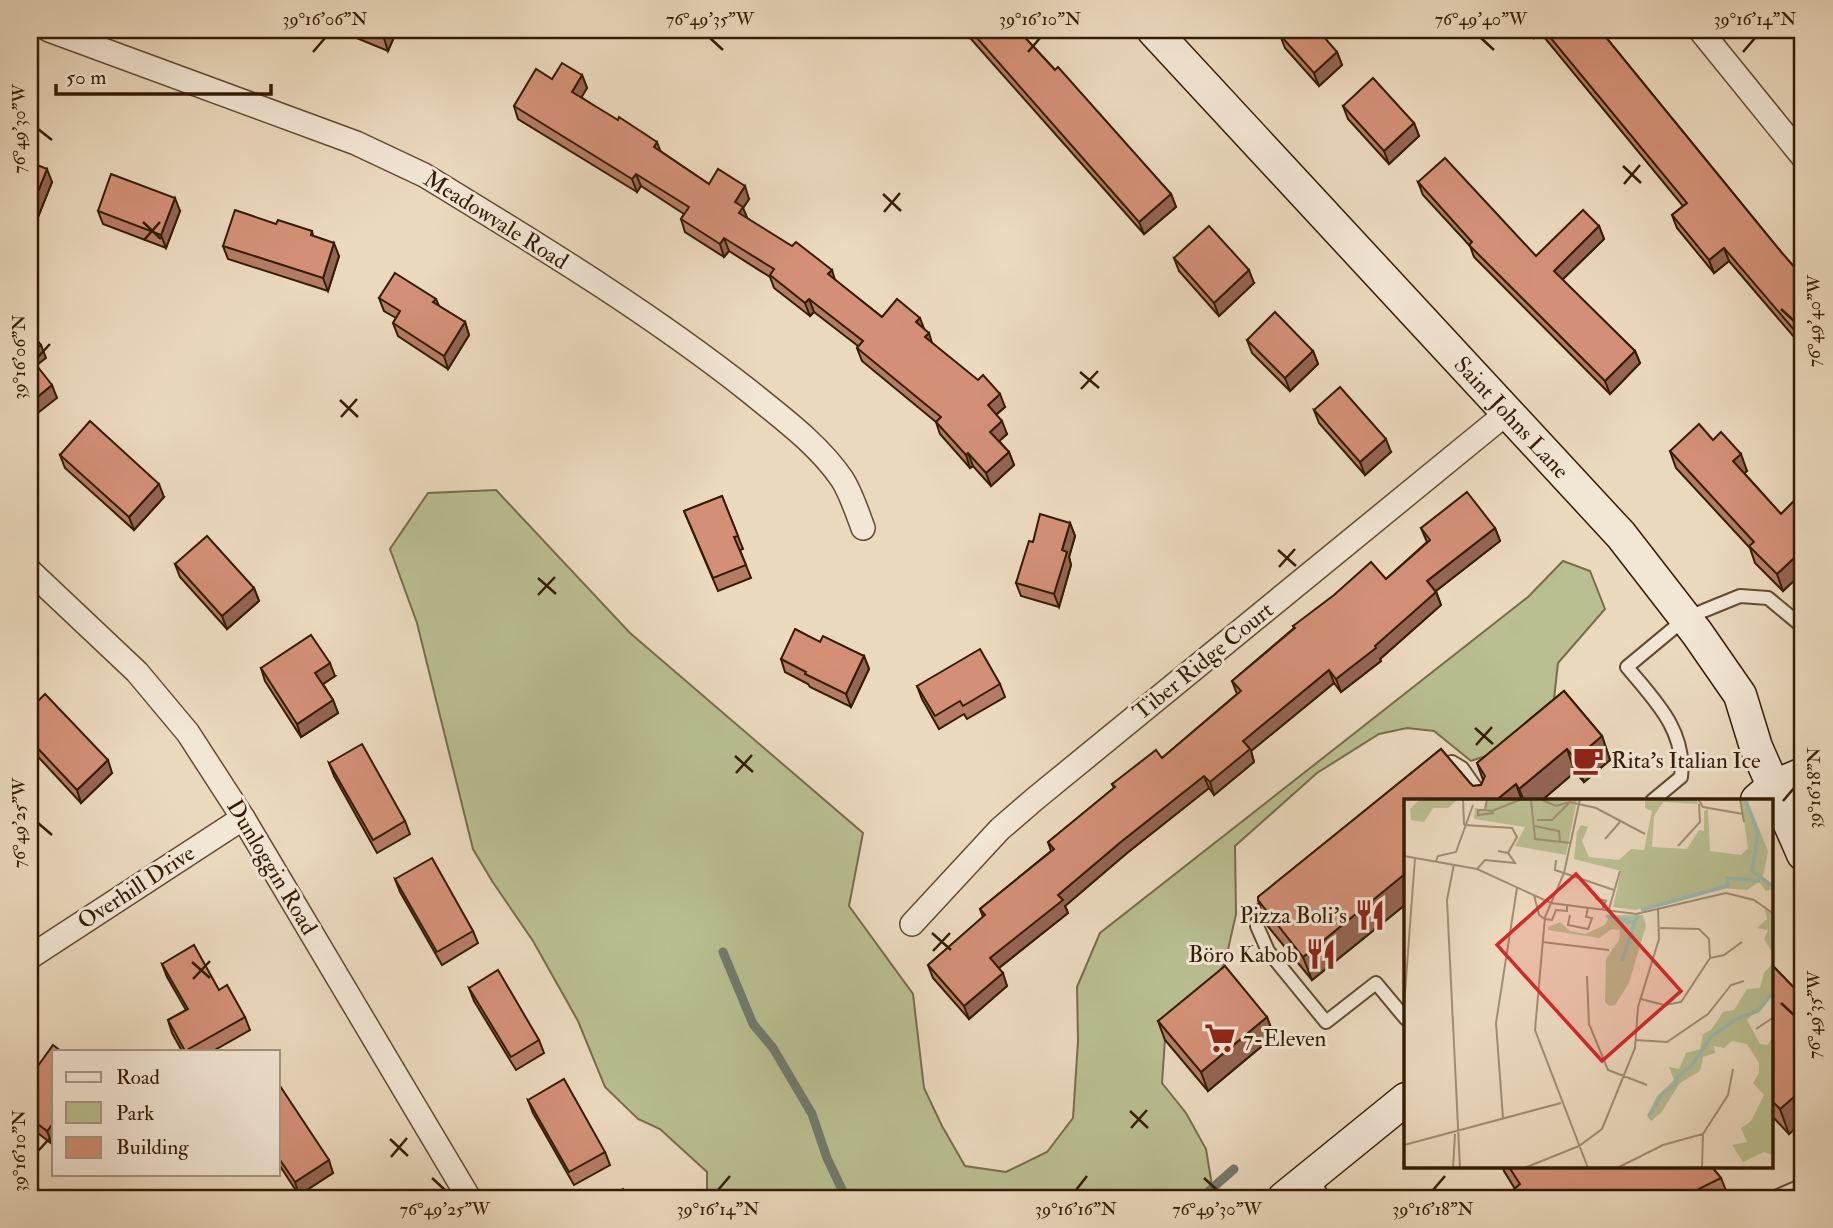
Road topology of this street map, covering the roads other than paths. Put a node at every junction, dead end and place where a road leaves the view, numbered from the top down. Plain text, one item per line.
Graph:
1 (49, 30) edge
2 (1153, 30) edge
3 (1700, 30) edge
4 (1803, 157) edge
5 (1508, 412) junction
6 (863, 528) dead end
7 (30, 571) edge
8 (1686, 618) junction
9 (1803, 627) edge
10 (1431, 772) edge
11 (1803, 774) edge
12 (1764, 794) edge
13 (1484, 799) edge
14 (1654, 799) edge
15 (1773, 808) edge
16 (243, 818) junction
17 (1803, 854) edge
18 (1280, 895) edge
19 (912, 924) dead end
20 (30, 957) edge
21 (1404, 1017) edge
22 (1404, 1101) edge
23 (1803, 1185) edge
24 (1318, 1186) edge
25 (469, 1198) edge
26 (1284, 1198) edge
27 (1773, 1198) edge

1 - 6 street, Meadowvale Road
2 - 5 street, Saint Johns Lane
3 - 4 street
5 - 8 street, Saint Johns Lane
5 - 19 street, Tiber Ridge Court
7 - 16 street, Dunloggin Road
8 - 9 lane
8 - 12 street, Saint Johns Lane
8 - 14 lane
10 - 13 lane
11 - 12 street
15 - 17 street, Saint Johns Lane
16 - 20 street, Overhill Drive
16 - 25 street, Dunloggin Road
18 - 21 lane
22 - 24 street
23 - 27 lane
24 - 26 street

